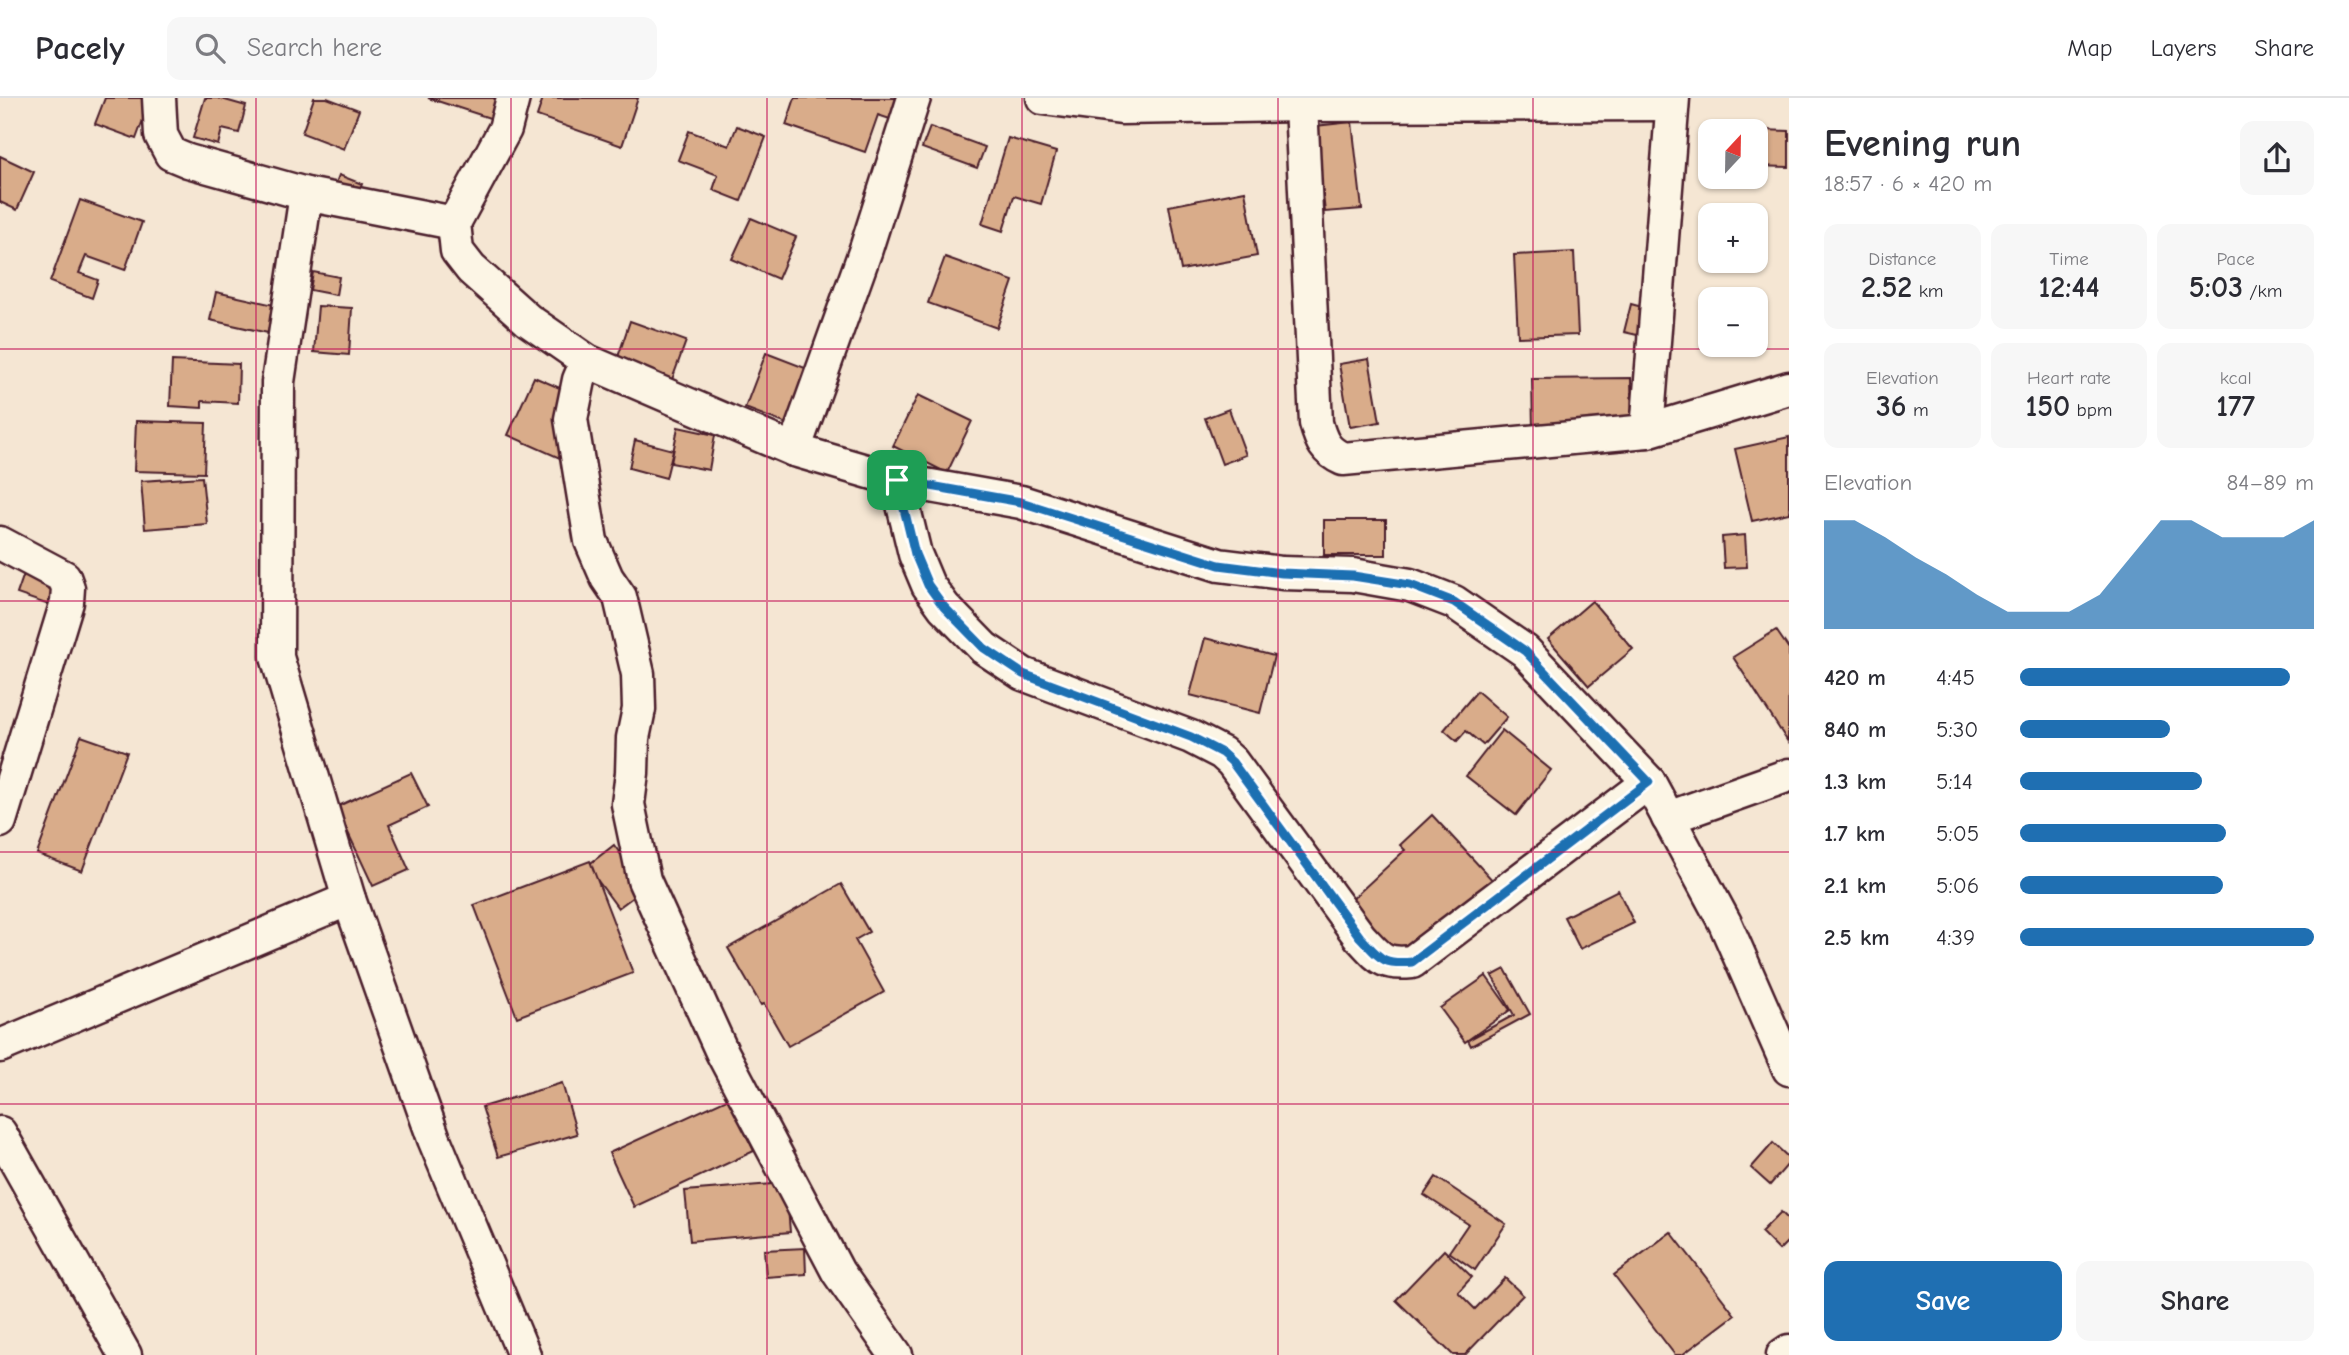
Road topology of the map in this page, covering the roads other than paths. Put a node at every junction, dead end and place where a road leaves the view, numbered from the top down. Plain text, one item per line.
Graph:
1 (159, 98) edge
2 (513, 98) edge
3 (914, 98) edge
4 (1043, 98) edge
5 (1673, 101) edge
6 (1301, 105) junction
7 (306, 194) junction
8 (454, 223) junction
9 (587, 361) junction
10 (1789, 388) edge
11 (1647, 431) junction
12 (794, 450) junction
13 (897, 480) junction
14 (0, 543) edge
15 (1789, 775) edge
16 (1649, 782) junction
17 (1668, 818) junction
18 (0, 821) edge
19 (349, 899) junction
20 (0, 1046) edge
21 (1789, 1069) edge
22 (0, 1133) edge
23 (1789, 1352) edge
24 (125, 1355) edge
25 (524, 1355) edge
26 (896, 1355) edge
27 (1783, 1355) edge

1 - 7 street
2 - 8 street
3 - 12 street
4 - 6 street
5 - 6 street
5 - 11 street
6 - 11 street
7 - 8 street
7 - 19 street
8 - 9 street
9 - 12 street
9 - 26 street
10 - 11 street
12 - 13 street
13 - 16 street
13 - 16 street
14 - 18 street
15 - 17 street
16 - 17 street
17 - 21 street
19 - 20 street
19 - 25 street
22 - 24 street
23 - 27 street

